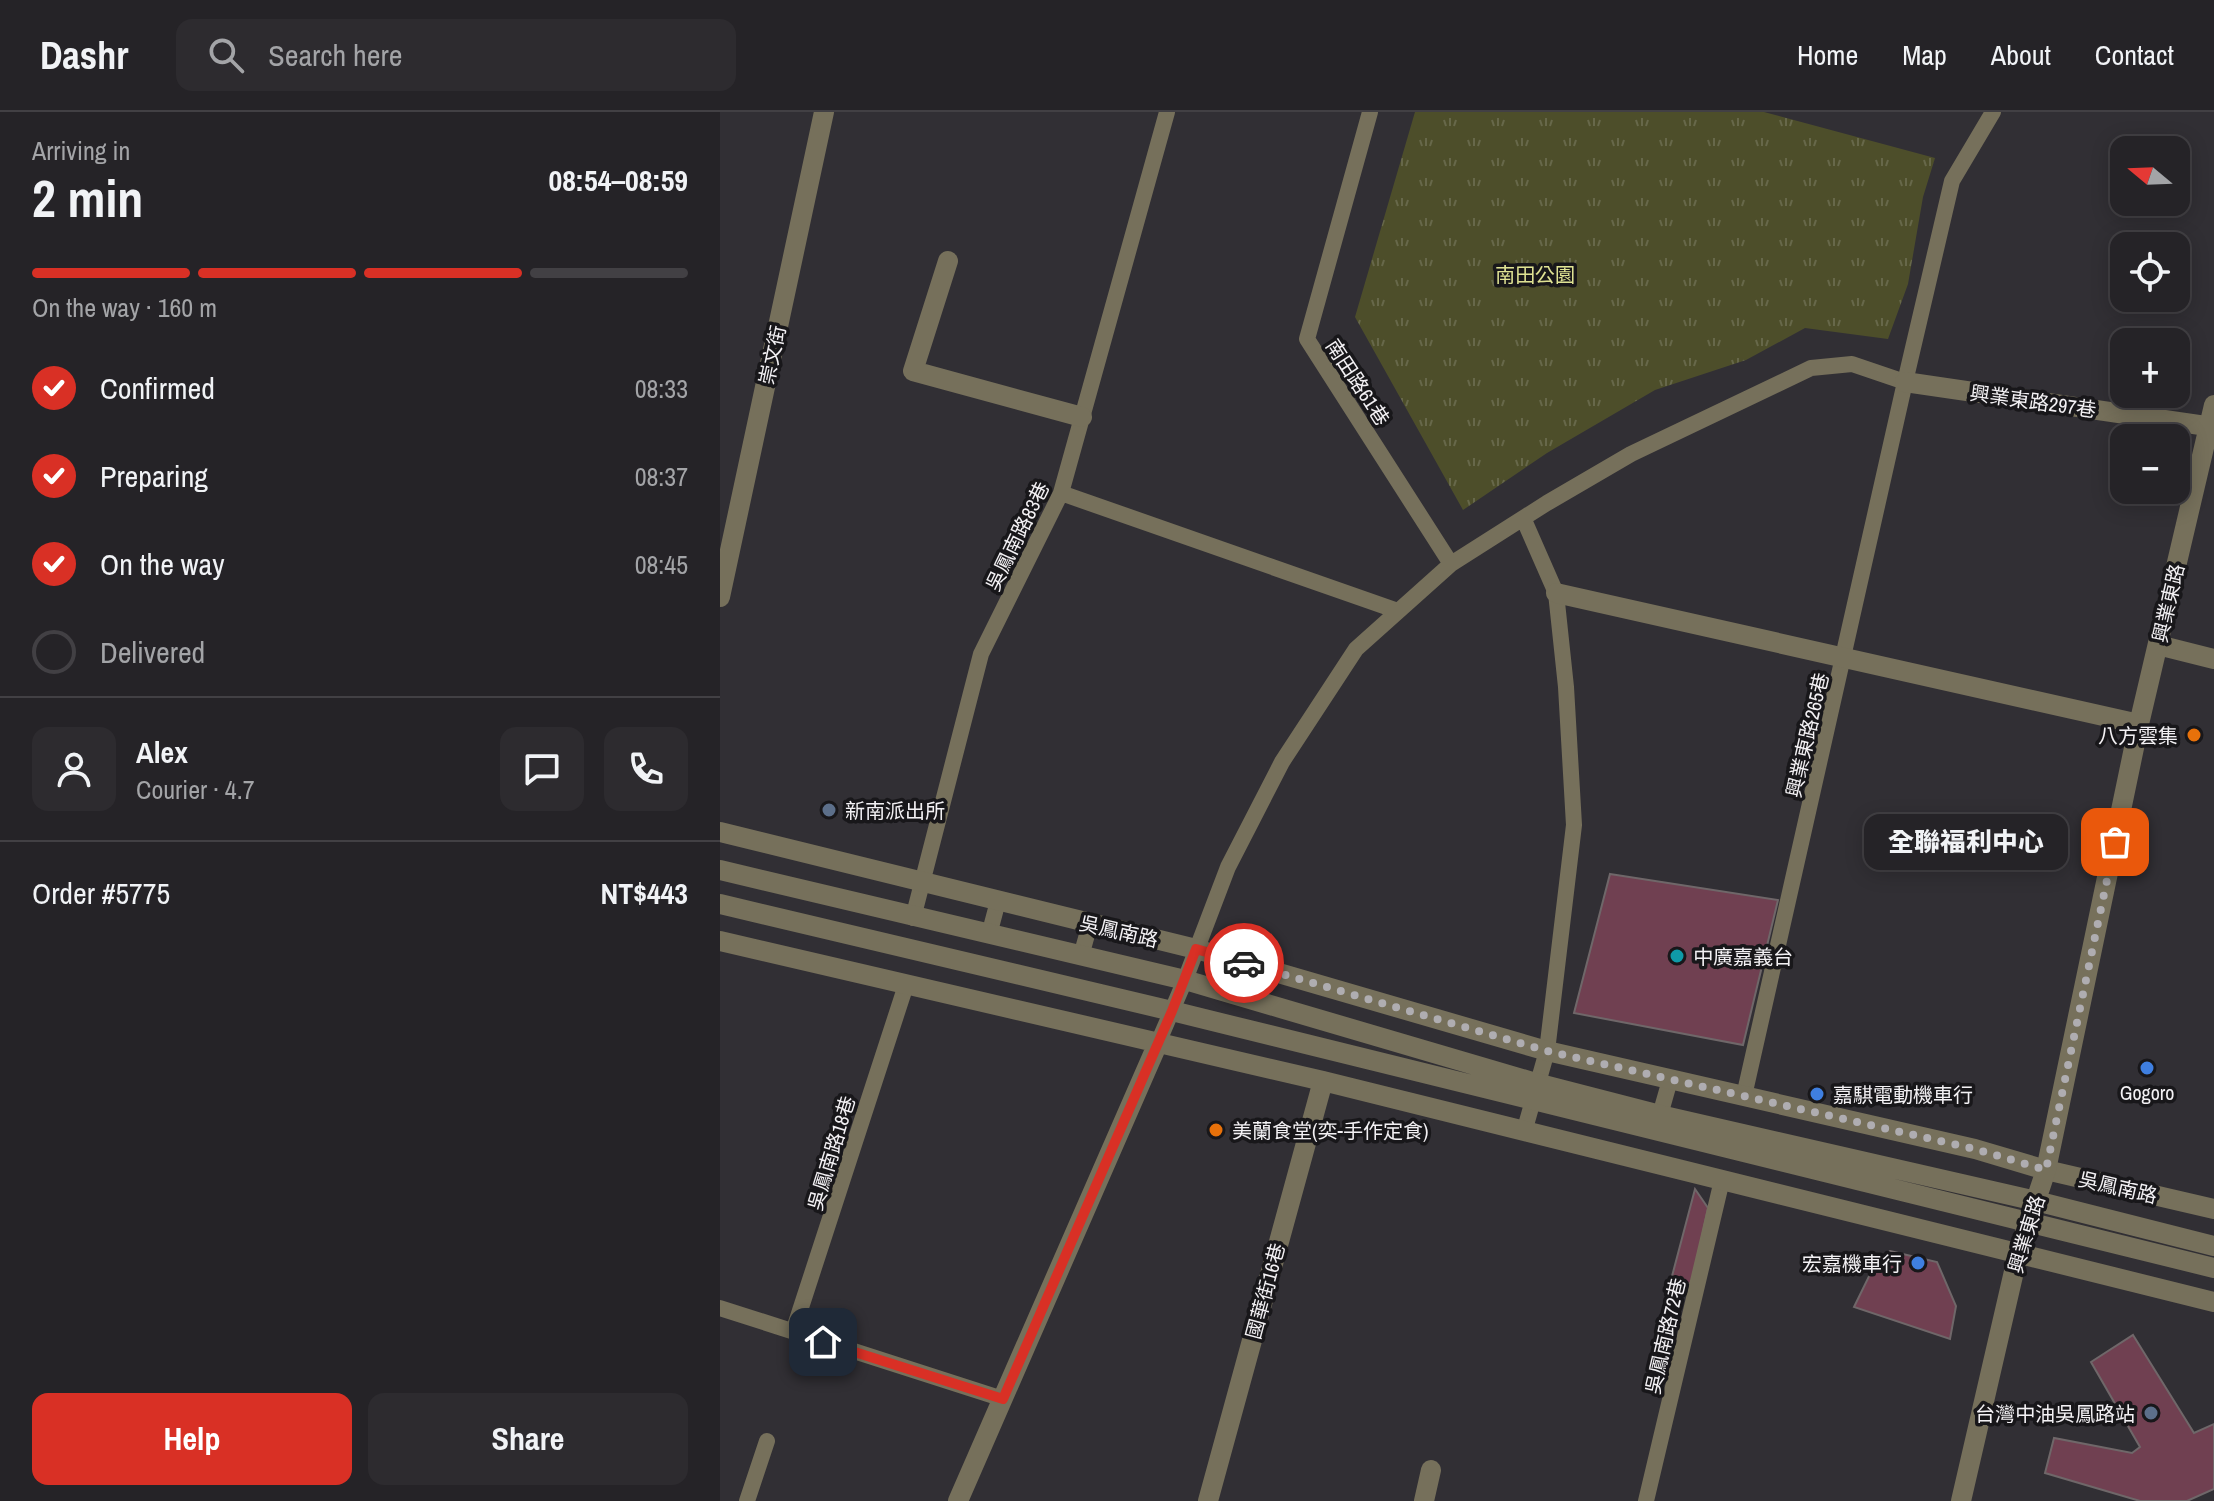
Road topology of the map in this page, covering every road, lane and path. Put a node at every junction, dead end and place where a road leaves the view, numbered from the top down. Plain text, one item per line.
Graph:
1 (824, 112) edge
2 (1167, 112) edge
3 (1370, 112) edge
4 (1993, 112) edge
5 (948, 261) dead end
6 (1905, 382) junction
7 (2214, 405) edge
8 (1082, 417) junction
9 (2212, 427) edge
10 (1061, 493) junction
11 (1524, 520) junction
12 (1451, 564) junction
13 (1556, 593) junction
14 (720, 597) edge
15 (1398, 611) junction
16 (2158, 645) junction
17 (1845, 657) junction
18 (2214, 659) edge
19 (2139, 724) junction
20 (720, 832) edge
21 (720, 870) edge
22 (923, 882) junction
23 (998, 901) junction
24 (720, 904) edge
25 (913, 918) junction
26 (1090, 924) junction
27 (989, 935) junction
28 (720, 941) edge
29 (1196, 949) junction
30 (1081, 956) junction
31 (1185, 980) junction
32 (906, 985) junction
33 (1172, 1011) junction
34 (1158, 1043) junction
35 (1547, 1051) junction
36 (1670, 1080) junction
37 (1323, 1081) junction
38 (1534, 1092) junction
39 (1744, 1096) junction
40 (1660, 1115) junction
41 (1524, 1132) junction
42 (2046, 1170) junction
43 (1722, 1180) junction
44 (2036, 1201) junction
45 (2214, 1209) edge
46 (2029, 1222) junction
47 (2214, 1246) edge
48 (2018, 1254) junction
49 (2214, 1268) edge
50 (2214, 1302) edge
51 (720, 1308) edge
52 (793, 1332) junction
53 (1003, 1399) junction
54 (767, 1441) dead end
55 (1431, 1470) dead end
56 (747, 1501) edge
57 (958, 1501) edge
58 (1208, 1501) edge
59 (1424, 1501) edge
60 (1646, 1501) edge
61 (1961, 1501) edge

1 - 14 street, 崇文街
2 - 8 lane, 吳鳳南路83巷
3 - 12 lane, 南田路61巷
4 - 6 lane, 興業東路265巷
5 - 8 street
6 - 9 street, 興業東路297巷
6 - 11 lane
6 - 17 lane, 興業東路265巷
7 - 9 street, 興業東路
8 - 10 lane, 吳鳳南路83巷
9 - 16 street, 興業東路
10 - 15 lane
10 - 22 lane, 吳鳳南路83巷
11 - 12 lane
11 - 13 lane
12 - 15 lane
13 - 17 street
13 - 35 lane
15 - 29 lane
16 - 18 street
16 - 19 street, 興業東路
17 - 19 street
17 - 39 lane, 興業東路265巷
19 - 42 street, 興業東路
20 - 22 street, 吳鳳南路
21 - 25 street, 吳鳳南路
22 - 23 street, 吳鳳南路
22 - 25 lane, 吳鳳南路83巷
23 - 26 street, 吳鳳南路
23 - 27 lane
24 - 33 street, 吳鳳南路
25 - 27 street, 吳鳳南路
26 - 29 street, 吳鳳南路
26 - 30 lane
27 - 30 street, 吳鳳南路
28 - 32 street
29 - 31 lane
29 - 35 street, 吳鳳南路
30 - 31 street, 吳鳳南路
31 - 33 lane
31 - 38 street, 吳鳳南路
32 - 34 street
32 - 52 lane, 吳鳳南路18巷
33 - 34 lane
33 - 38 street, 吳鳳南路
34 - 37 street
34 - 53 street
35 - 36 street, 吳鳳南路
35 - 38 lane
36 - 39 street, 吳鳳南路
36 - 40 lane
37 - 41 street
37 - 58 street, 國華街16巷
38 - 40 street, 吳鳳南路
38 - 41 lane
38 - 46 street, 吳鳳南路
39 - 42 street, 吳鳳南路
40 - 44 street, 吳鳳南路
41 - 43 street
42 - 44 street, 興業東路
42 - 45 street, 吳鳳南路
43 - 48 street
43 - 60 lane, 吳鳳南路72巷
44 - 46 street, 興業東路
44 - 47 street, 吳鳳南路
46 - 48 street, 興業東路
46 - 49 street, 吳鳳南路
48 - 50 street
48 - 61 street, 興業東路
51 - 52 lane
52 - 53 lane
53 - 57 street
54 - 56 lane
55 - 59 street

